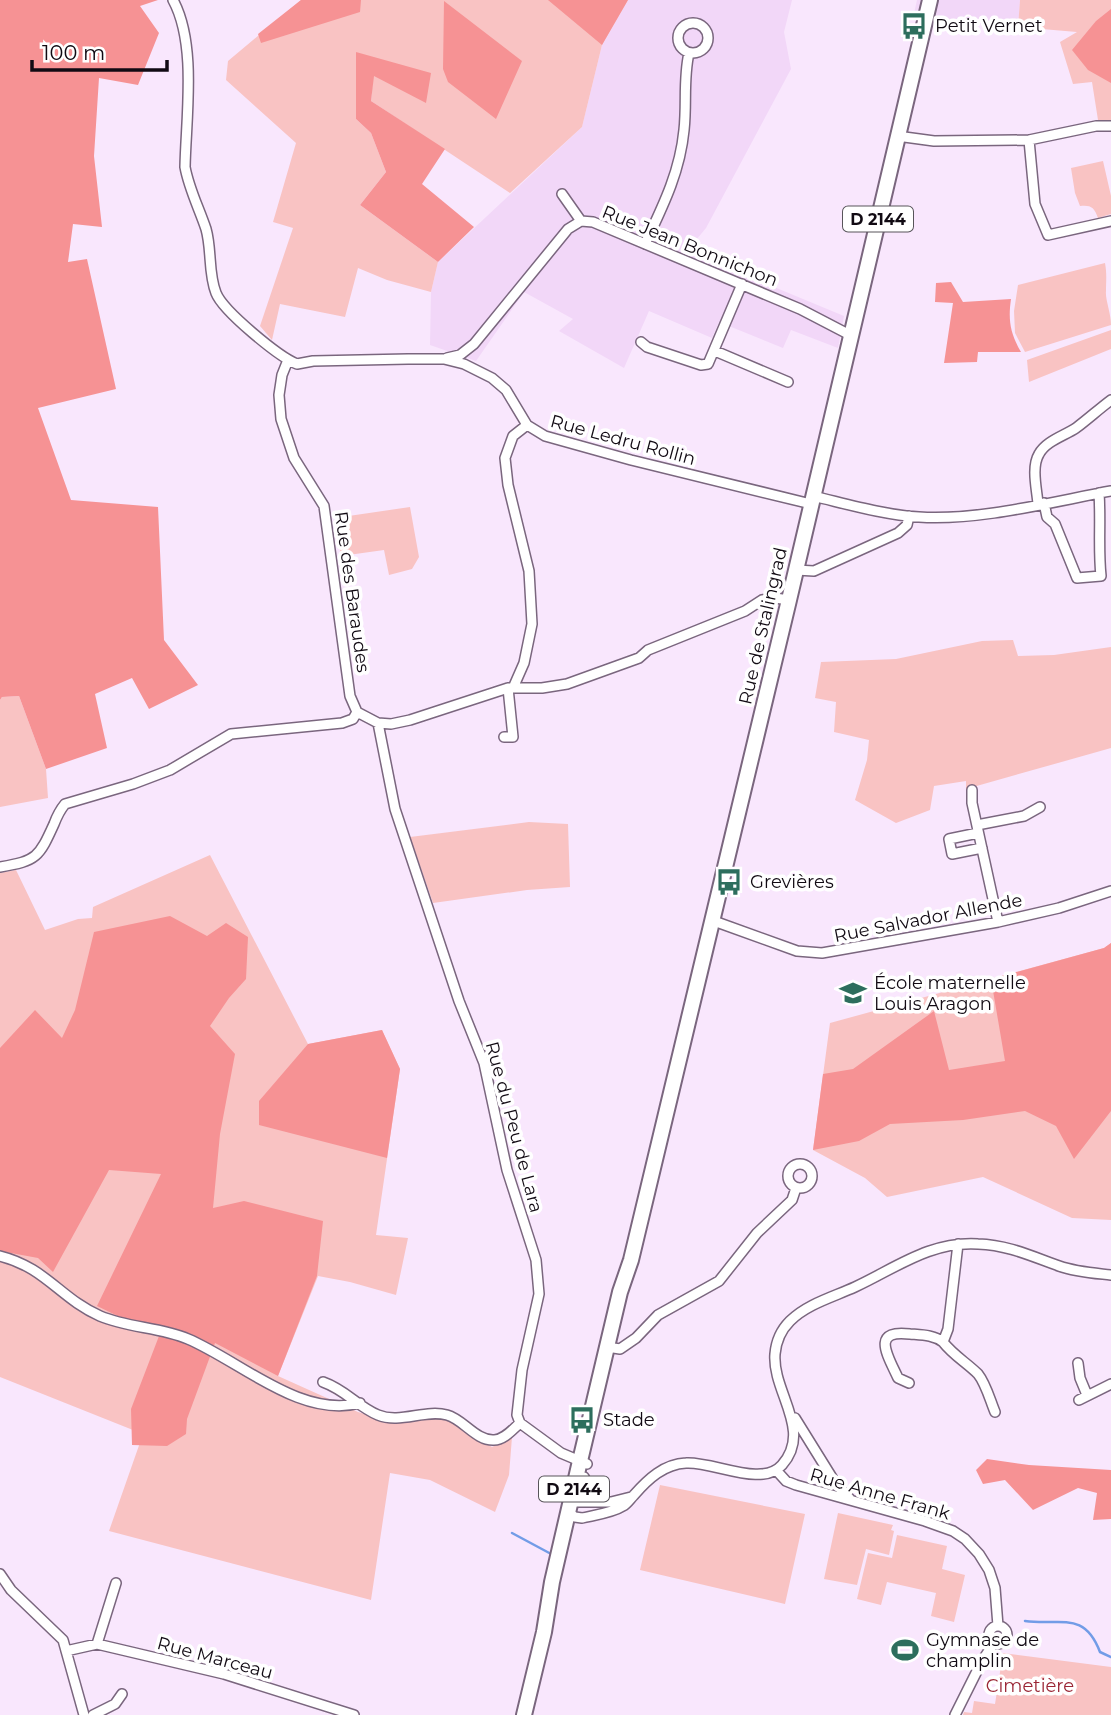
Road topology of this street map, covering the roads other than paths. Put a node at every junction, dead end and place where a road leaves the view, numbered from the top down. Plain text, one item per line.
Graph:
1 (173, 0) edge
2 (930, 0) edge
3 (689, 53) dead end
4 (1111, 126) edge
5 (897, 136) junction
6 (1029, 140) junction
7 (562, 194) dead end
8 (581, 221) junction
9 (1111, 221) edge
10 (645, 244) junction
11 (742, 284) junction
12 (850, 335) junction
13 (642, 342) dead end
14 (715, 351) junction
15 (444, 359) junction
16 (288, 360) junction
17 (788, 382) dead end
18 (1111, 400) edge
19 (527, 425) junction
20 (1111, 491) edge
21 (1099, 493) junction
22 (812, 500) junction
23 (1041, 504) junction
24 (909, 516) junction
25 (796, 570) junction
26 (789, 600) junction
27 (511, 688) junction
28 (357, 712) junction
29 (378, 723) junction
30 (504, 737) dead end
31 (972, 790) dead end
32 (1040, 807) dead end
33 (977, 829) junction
34 (982, 848) junction
35 (0, 867) edge
36 (1111, 891) edge
37 (711, 920) junction
38 (998, 922) junction
39 (796, 1188) dead end
40 (958, 1244) junction
41 (0, 1256) edge
42 (1111, 1275) edge
43 (943, 1342) junction
44 (611, 1348) junction
45 (1078, 1363) dead end
46 (323, 1382) dead end
47 (909, 1383) dead end
48 (1111, 1385) edge
49 (360, 1403) junction
50 (791, 1412) junction
51 (995, 1412) dead end
52 (520, 1423) junction
53 (584, 1467) junction
54 (776, 1471) junction
55 (631, 1497) junction
56 (851, 1500) junction
57 (604, 1501) junction
58 (573, 1508) junction
59 (0, 1574) edge
60 (116, 1583) dead end
61 (97, 1644) junction
62 (66, 1651) junction
63 (122, 1694) dead end
64 (84, 1715) edge
65 (93, 1715) edge
66 (354, 1715) edge
67 (524, 1715) edge
68 (956, 1715) edge

1 - 16 street
2 - 5 main road, Rue de Stalingrad / D 2144
3 - 10 street
4 - 6 street
5 - 6 street
5 - 12 main road, Rue de Stalingrad / D 2144
6 - 9 street
7 - 8 street
8 - 10 street, Rue Jean Bonnichon
8 - 15 street, Rue Jean Bonnichon
10 - 11 street, Rue Jean Bonnichon
11 - 12 street, Rue Jean Bonnichon
11 - 14 street
12 - 22 main road, Rue de Stalingrad / D 2144
13 - 14 street
14 - 17 street
15 - 16 street, Rue Ledru Rollin
15 - 19 street, Rue Ledru Rollin
16 - 28 street, Rue des Baraudes
18 - 23 street
19 - 22 street, Rue Ledru Rollin
19 - 27 street
20 - 21 street, Rue Ledru Rollin
21 - 23 street, Rue Ledru Rollin
21 - 23 street
22 - 24 street, Rue Ledru Rollin
22 - 25 main road, Rue de Stalingrad / D 2144
23 - 24 street, Rue Ledru Rollin
24 - 25 street
25 - 26 main road, Rue de Stalingrad / D 2144
26 - 27 street
26 - 37 main road, Rue de Stalingrad / D 2144
27 - 29 street
27 - 30 street
28 - 29 street
28 - 35 street
29 - 52 street, Rue du Peu de Lara
31 - 33 street
32 - 33 street
33 - 34 street
33 - 34 street
34 - 38 street
36 - 38 street, Rue Salvador Allende
37 - 38 street, Rue Salvador Allende
37 - 44 main road, Rue de Stalingrad / D 2144
39 - 44 street
40 - 42 street
40 - 43 street
40 - 50 street
41 - 49 street
43 - 47 street
43 - 51 street
44 - 53 main road, D 2144
45 - 48 street
46 - 49 street
49 - 52 street
50 - 54 street
50 - 56 street
52 - 53 street
53 - 57 street
53 - 58 main road, D 2144
54 - 55 street
54 - 56 street, Rue Anne Frank
55 - 57 street
55 - 58 street
56 - 68 street, Rue Anne Frank
57 - 58 street
58 - 67 main road, D 2144
59 - 62 street
60 - 61 street
61 - 62 street, Rue Marceau
61 - 66 street, Rue Marceau
62 - 64 street
63 - 65 street

